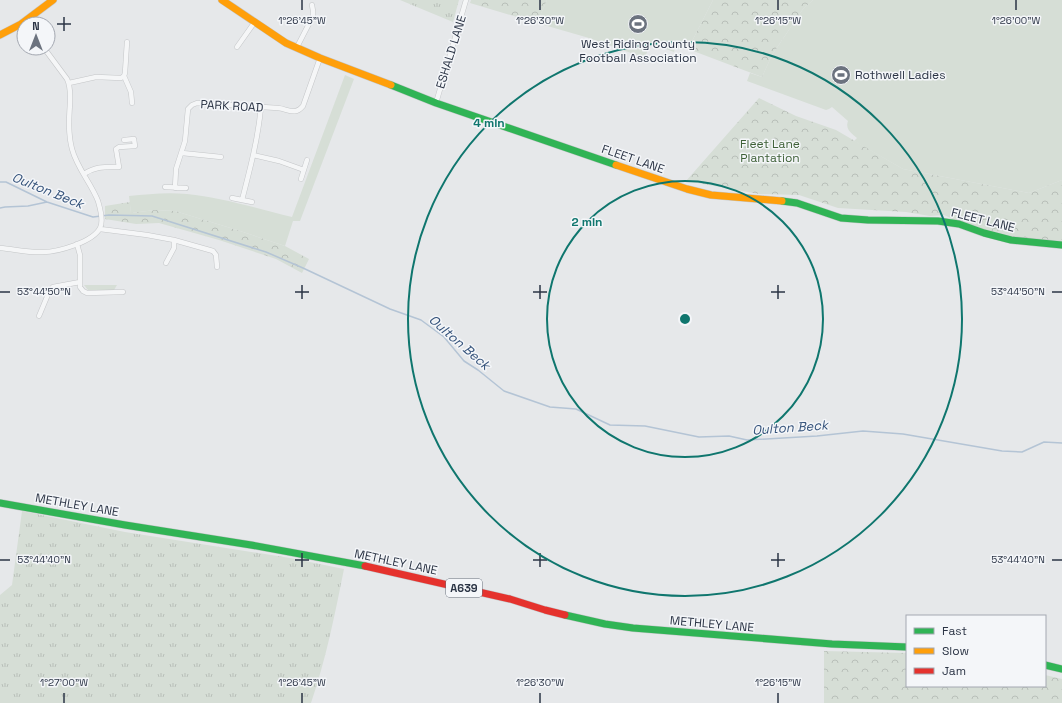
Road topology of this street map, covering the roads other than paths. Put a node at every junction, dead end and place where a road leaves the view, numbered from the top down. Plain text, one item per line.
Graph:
1 (222, 0) edge
2 (466, 0) edge
3 (49, 1) edge
4 (312, 4) dead end
5 (33, 16) edge
6 (254, 23) junction
7 (16, 28) edge
8 (0, 36) edge
9 (127, 42) dead end
10 (237, 47) dead end
11 (297, 47) junction
12 (50, 56) edge
13 (320, 58) junction
14 (124, 76) junction
15 (69, 83) junction
16 (132, 103) dead end
17 (436, 103) junction
18 (261, 107) junction
19 (124, 140) dead end
20 (182, 153) junction
21 (254, 155) junction
22 (221, 157) dead end
23 (307, 160) dead end
24 (304, 170) junction
25 (84, 174) junction
26 (300, 179) dead end
27 (165, 187) dead end
28 (175, 188) junction
29 (186, 188) dead end
30 (232, 198) dead end
31 (242, 200) junction
32 (252, 202) dead end
33 (100, 229) junction
34 (174, 240) junction
35 (77, 244) junction
36 (1062, 245) edge
37 (0, 248) edge
38 (166, 263) dead end
39 (217, 267) dead end
40 (80, 282) junction
41 (123, 292) dead end
42 (39, 316) dead end
43 (0, 503) edge
44 (906, 647) edge
45 (1046, 665) edge
46 (1062, 670) edge

1 - 6 main road, FLEET LANE
2 - 17 street, ESHALD LANE
3 - 5 main road
4 - 11 street
6 - 10 street
6 - 11 main road, FLEET LANE
7 - 8 main road
9 - 14 street
11 - 13 main road, FLEET LANE
12 - 15 street
13 - 17 main road, FLEET LANE
13 - 18 street, PARK ROAD
14 - 15 street
14 - 16 street
15 - 25 street
17 - 36 main road, FLEET LANE
18 - 20 street, PARK ROAD
18 - 21 street
19 - 25 street
20 - 22 street
20 - 28 street, PARK ROAD
21 - 24 street
21 - 31 street
23 - 24 street
24 - 26 street
25 - 33 street
27 - 28 street
28 - 29 street
30 - 31 street
31 - 32 street
33 - 34 street
33 - 35 street
34 - 38 street
34 - 39 street
35 - 37 street
35 - 40 street
40 - 41 street
40 - 42 street
43 - 44 main road, METHLEY LANE / A639
45 - 46 main road

